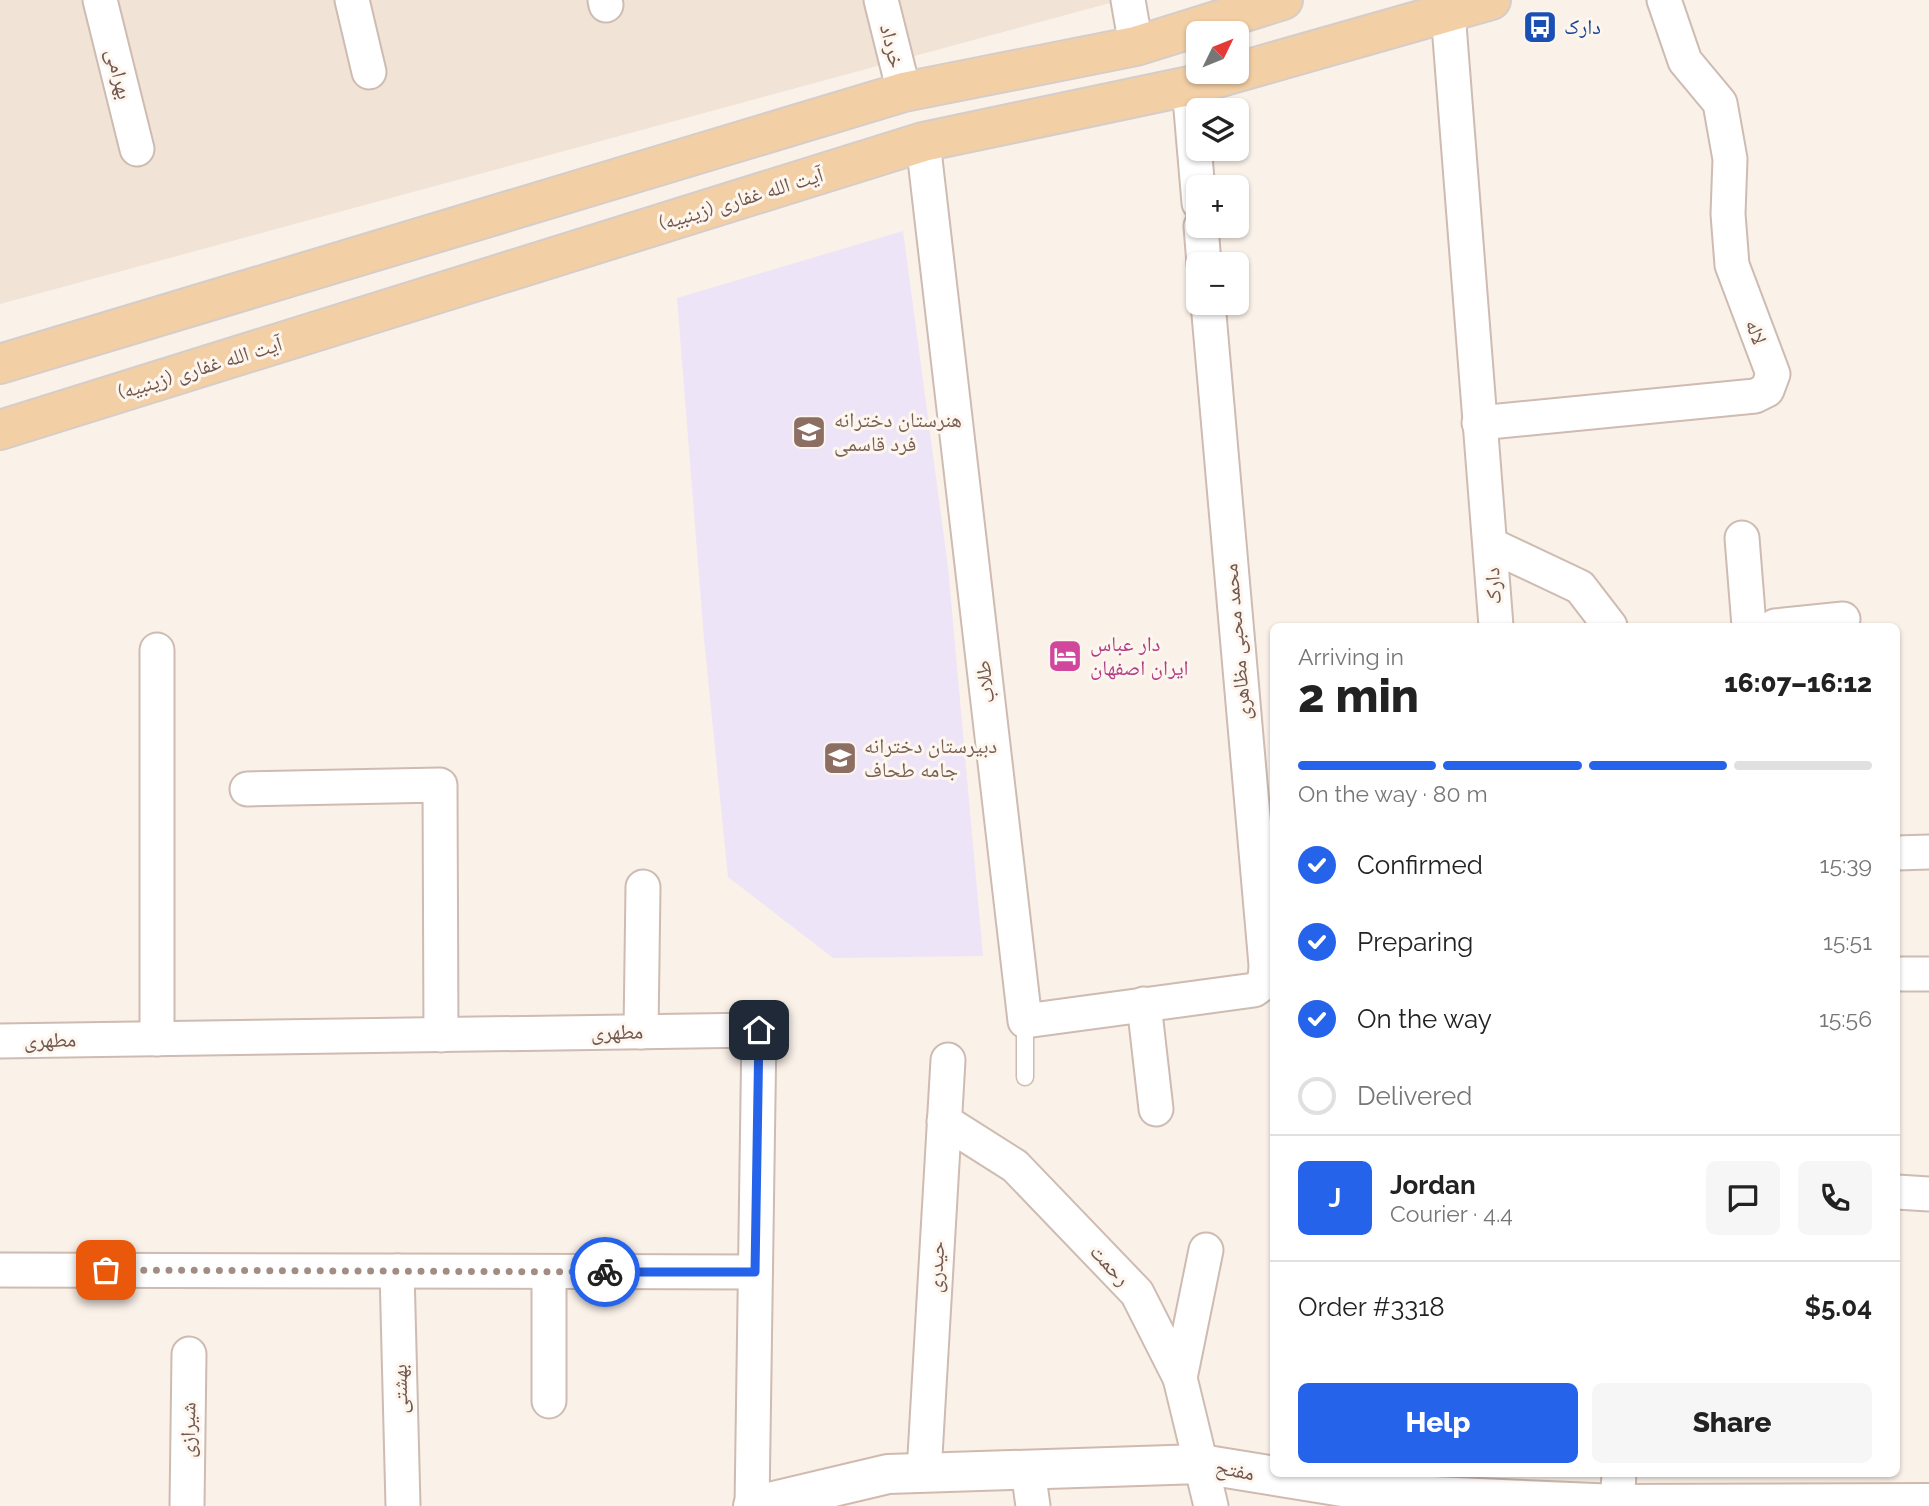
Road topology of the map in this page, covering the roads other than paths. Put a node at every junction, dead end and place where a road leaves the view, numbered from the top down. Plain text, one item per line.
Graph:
1 (100, 0) edge
2 (352, 0) edge
3 (881, 0) edge
4 (1128, 0) edge
5 (1283, 0) edge
6 (1288, 0) edge
7 (1491, 0) edge
8 (1664, 0) edge
9 (1448, 12) junction
10 (1250, 25) edge
11 (1136, 46) junction
12 (1250, 64) edge
13 (369, 72) dead end
14 (1194, 84) edge
15 (1189, 86) junction
16 (904, 92) junction
17 (1068, 110) junction
18 (923, 142) junction
19 (137, 149) dead end
20 (1197, 175) edge
21 (1209, 315) edge
22 (0, 364) edge
23 (1479, 423) junction
24 (0, 430) edge
25 (1742, 538) dead end
26 (1491, 545) junction
27 (1843, 620) dead end
28 (1496, 623) edge
29 (1608, 623) edge
30 (1749, 623) edge
31 (1809, 623) edge
32 (157, 650) dead end
33 (247, 789) dead end
34 (1929, 852) edge
35 (1900, 853) edge
36 (643, 887) dead end
37 (1900, 974) edge
38 (1929, 974) edge
39 (1270, 982) edge
40 (1144, 1004) junction
41 (1024, 1021) junction
42 (641, 1032) junction
43 (441, 1035) junction
44 (157, 1039) junction
45 (0, 1041) edge
46 (948, 1060) dead end
47 (1025, 1077) dead end
48 (1156, 1109) dead end
49 (944, 1121) junction
50 (1900, 1192) edge
51 (1929, 1194) edge
52 (1206, 1251) dead end
53 (0, 1269) edge
54 (397, 1271) junction
55 (549, 1272) junction
56 (755, 1272) junction
57 (189, 1353) dead end
58 (1180, 1378) junction
59 (549, 1401) dead end
60 (1201, 1464) junction
61 (924, 1473) junction
62 (1270, 1476) edge
63 (1276, 1477) edge
64 (1030, 1488) edge
65 (1618, 1489) edge
66 (825, 1498) edge
67 (1405, 1500) edge
68 (1929, 1503) edge
69 (1657, 1505) edge
70 (1862, 1505) edge
71 (187, 1506) edge
72 (403, 1506) edge
73 (753, 1506) edge
74 (1210, 1506) edge

1 - 19 street, بهرامی
2 - 13 street
3 - 16 street, خرداد
4 - 11 street
5 - 11 main road
6 - 10 main road
7 - 9 main road, آیت الله غفاری (زینبیه)
8 - 23 street, لاله
9 - 12 main road, آیت الله غفاری (زینبیه)
9 - 23 street, دارک
11 - 16 main road
11 - 17 main road
14 - 15 main road, آیت الله غفاری (زینبیه)
15 - 17 main road, آیت الله غفاری (زینبیه)
15 - 20 street
16 - 22 main road
17 - 18 main road, آیت الله غفاری (زینبیه)
18 - 24 main road, آیت الله غفاری (زینبیه)
18 - 41 street, طلاب
21 - 39 street, محمد محبی مظاهری
23 - 26 street, دارک
25 - 30 street
26 - 28 street, دارک
26 - 29 street, دارک
27 - 31 street
32 - 44 street
33 - 43 street
34 - 35 street
36 - 42 street
37 - 38 street
39 - 40 street
40 - 41 street
40 - 48 street
41 - 47 lane
42 - 43 street, مطهری
42 - 56 street, مطهری
43 - 44 street, مطهری
44 - 45 street, مطهری
46 - 49 street, حیدری
49 - 58 street, رحمت
49 - 61 street, حیدری
50 - 51 street
52 - 58 street
53 - 54 street
54 - 55 street
54 - 72 street, بهشتی
55 - 56 street
55 - 59 street
56 - 73 street, مطهری
57 - 71 street, شیرازی
58 - 60 street, رحمت
60 - 62 street, مفتح
60 - 64 street, مفتح
60 - 74 street, رحمت
61 - 64 street, مفتح
61 - 66 street, مفتح
63 - 67 street, مفتح
65 - 67 street, مفتح
65 - 69 street, مفتح
66 - 73 street, مفتح
68 - 70 street, مفتح
69 - 70 street, مفتح

